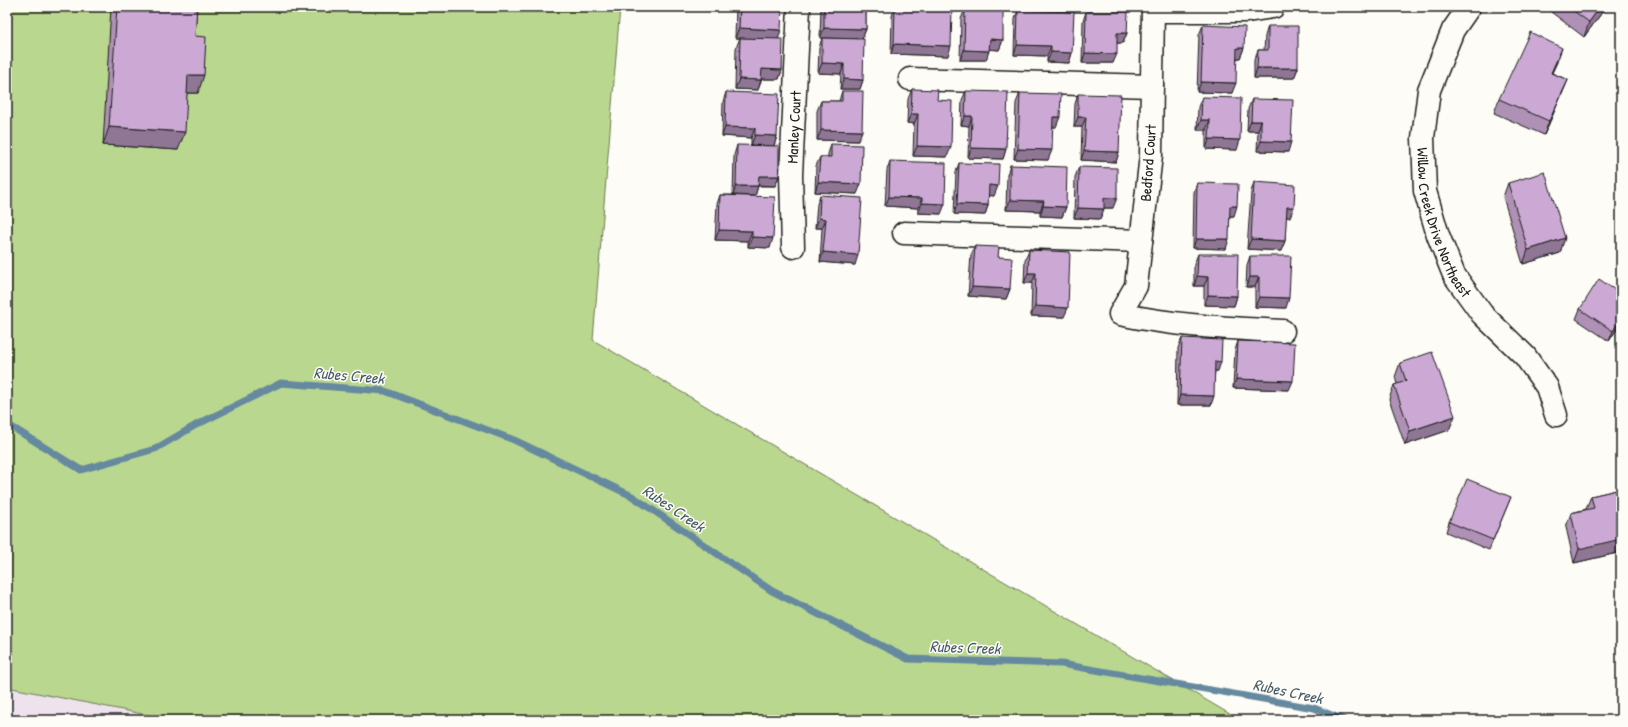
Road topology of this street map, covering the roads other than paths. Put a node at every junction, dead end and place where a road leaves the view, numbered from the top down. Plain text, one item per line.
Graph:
1 (799, 7) edge
2 (1273, 7) edge
3 (1469, 7) edge
4 (1153, 9) edge
5 (910, 78) dead end
6 (1152, 86) junction
7 (904, 233) dead end
8 (1141, 241) junction
9 (793, 247) dead end
10 (1283, 331) dead end
11 (1556, 415) dead end

1 - 9 street, Manley Court
2 - 4 street
3 - 11 street, Willow Creek Drive Northeast
4 - 6 street, Bedford Court
5 - 6 street
6 - 8 street, Bedford Court
7 - 8 street
8 - 10 street, Bedford Court

